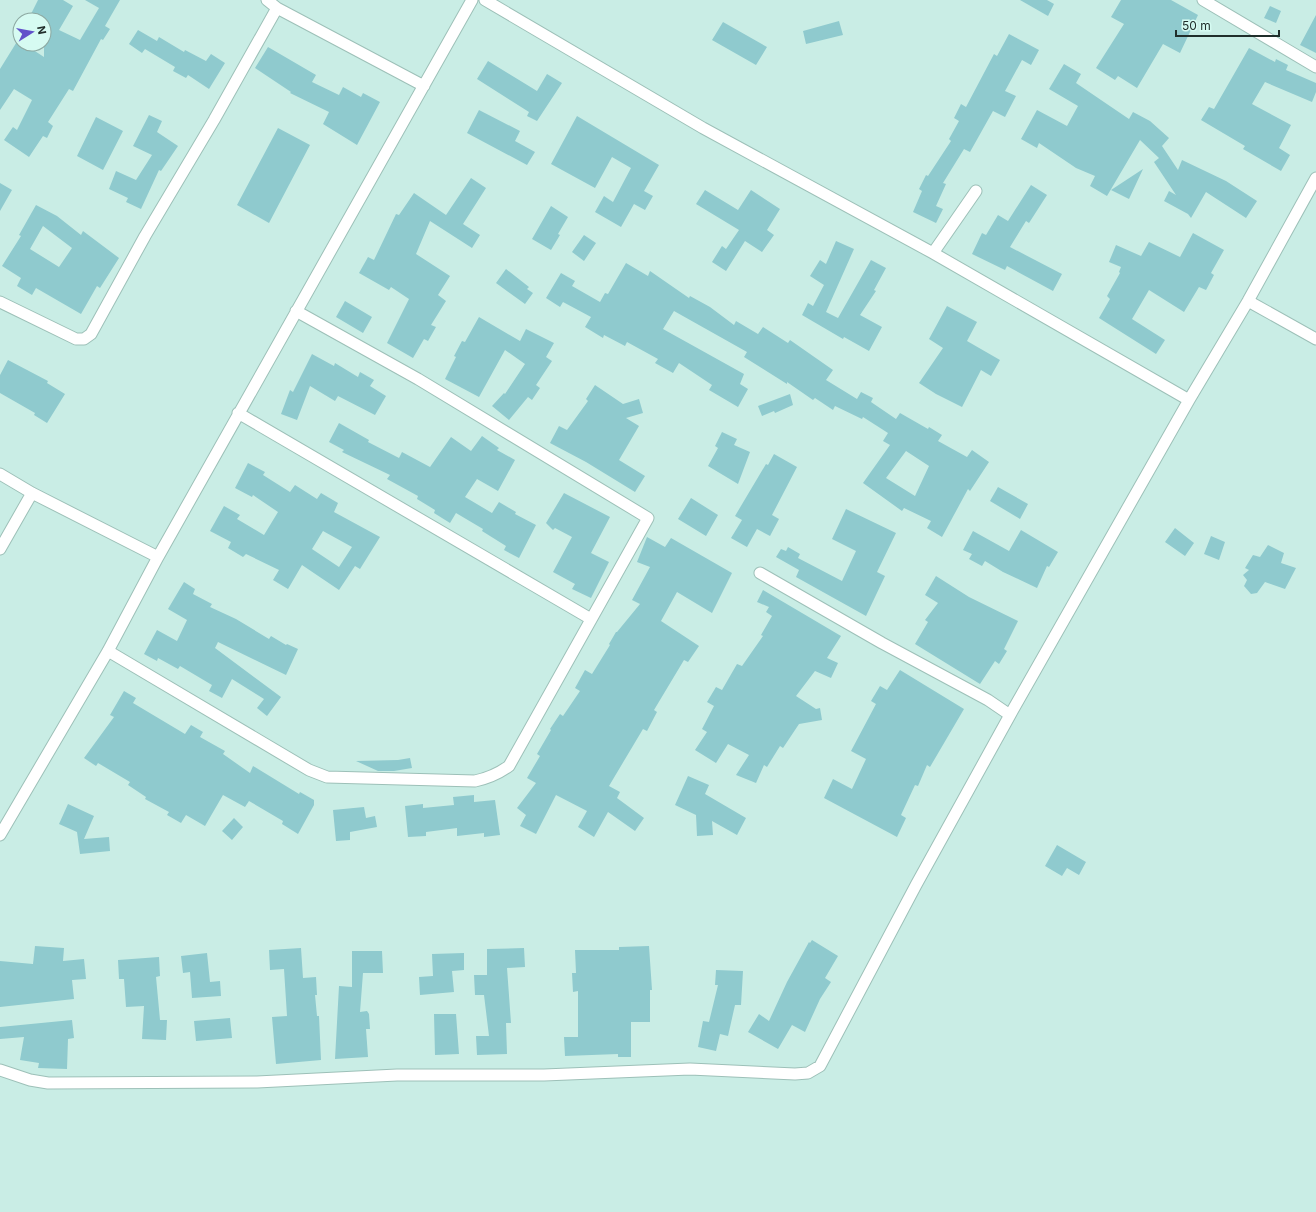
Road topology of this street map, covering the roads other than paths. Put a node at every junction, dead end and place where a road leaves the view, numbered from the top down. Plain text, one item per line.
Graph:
1 (267, 0) edge
2 (472, 0) edge
3 (485, 0) edge
4 (1203, 0) edge
5 (277, 8) junction
6 (1316, 67) edge
7 (424, 86) junction
8 (1316, 178) edge
9 (976, 191) dead end
10 (933, 253) junction
11 (1248, 301) junction
12 (0, 302) edge
13 (296, 311) junction
14 (1316, 339) edge
15 (1189, 400) junction
16 (238, 413) junction
17 (0, 474) edge
18 (32, 493) junction
19 (0, 549) edge
20 (158, 557) junction
21 (760, 573) dead end
22 (591, 619) junction
23 (108, 651) junction
24 (1010, 714) junction
25 (0, 835) edge
26 (0, 1070) edge

1 - 5 street
2 - 7 street
3 - 10 street
4 - 6 street
5 - 7 street
5 - 12 street
7 - 13 street
8 - 11 street
9 - 10 street
10 - 15 street
11 - 14 street
11 - 15 street
13 - 16 street
13 - 22 street
15 - 24 street
16 - 20 street
16 - 22 street
17 - 18 street
18 - 19 street
18 - 20 street
20 - 23 street
21 - 24 street
22 - 23 street
23 - 25 street
24 - 26 street

